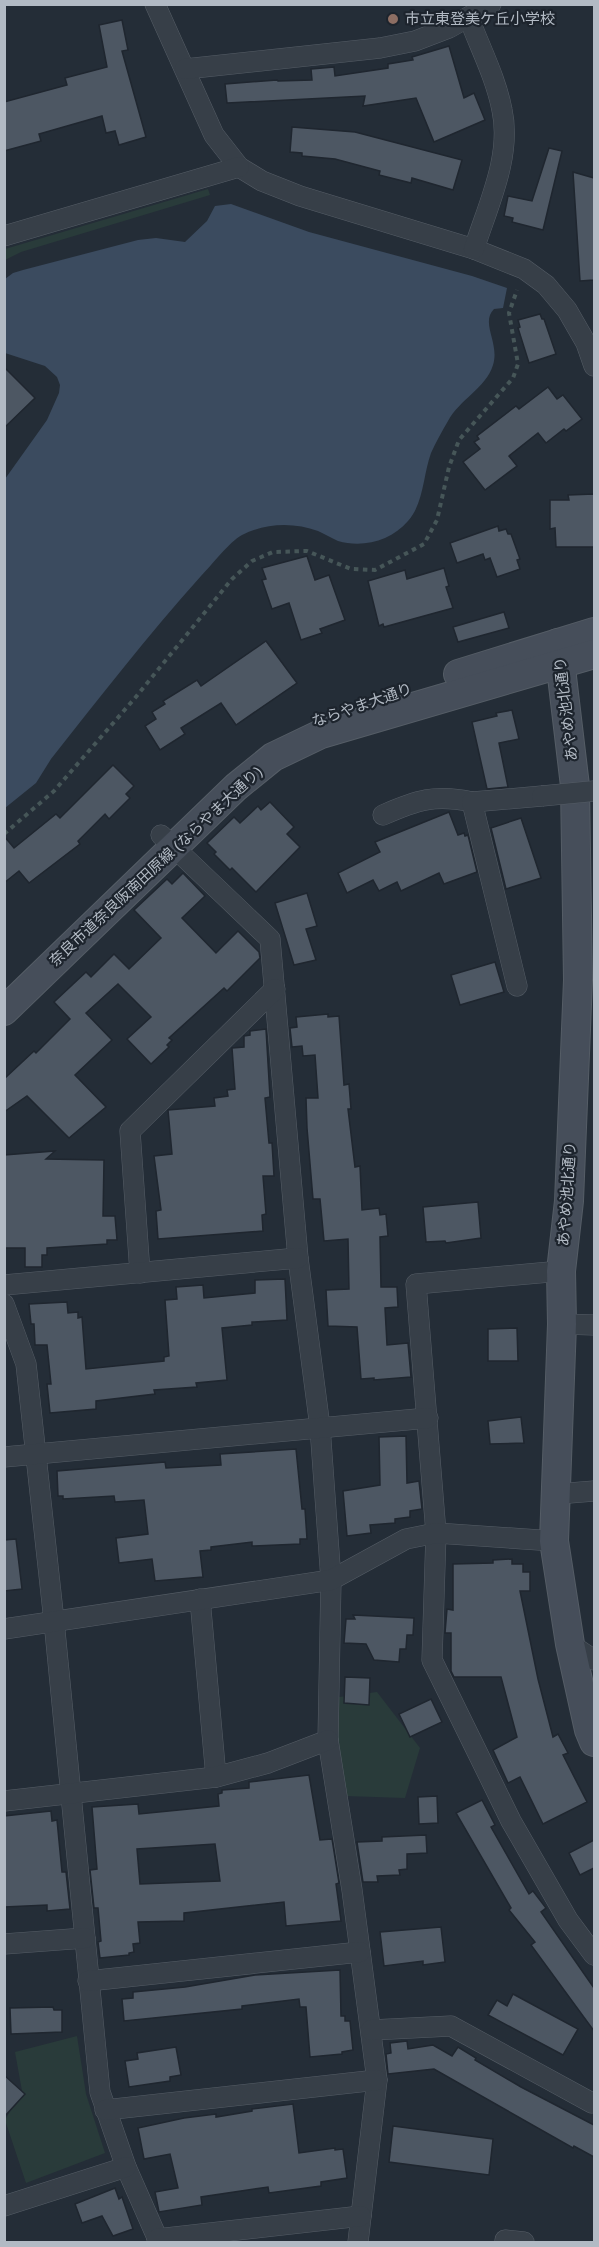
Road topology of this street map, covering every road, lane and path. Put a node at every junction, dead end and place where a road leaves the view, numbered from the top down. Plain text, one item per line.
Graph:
1 (155, 4) edge
2 (490, 4) edge
3 (469, 18) junction
4 (185, 69) junction
5 (239, 167) junction
6 (4, 236) edge
7 (474, 249) junction
8 (524, 269) junction
9 (594, 366) edge
10 (594, 632) edge
11 (560, 653) junction
12 (594, 654) edge
13 (594, 791) edge
14 (472, 802) junction
15 (383, 814) dead end
16 (4, 834) edge
17 (168, 841) junction
18 (4, 985) edge
19 (517, 986) dead end
20 (275, 989) junction
21 (4, 1011) edge
22 (298, 1257) junction
23 (561, 1271) junction
24 (141, 1273) junction
25 (4, 1285) edge
26 (4, 1304) edge
27 (562, 1324) junction
28 (594, 1325) edge
29 (428, 1418) junction
30 (320, 1428) junction
31 (36, 1454) junction
32 (4, 1457) edge
33 (594, 1491) edge
34 (557, 1494) junction
35 (436, 1533) junction
36 (554, 1541) junction
37 (331, 1580) junction
38 (200, 1599) junction
39 (54, 1621) junction
40 (4, 1629) edge
41 (570, 1644) junction
42 (594, 1660) edge
43 (328, 1740) junction
44 (594, 1742) edge
45 (216, 1778) junction
46 (70, 1795) junction
47 (4, 1801) edge
48 (85, 1938) junction
49 (4, 1944) edge
50 (360, 1952) junction
51 (594, 1955) edge
52 (88, 1981) junction
53 (370, 2030) junction
54 (377, 2079) junction
55 (592, 2103) dead end
56 (105, 2110) junction
57 (126, 2167) junction
58 (4, 2206) edge
59 (361, 2216) junction
60 (158, 2241) edge
61 (358, 2242) edge
62 (505, 2242) edge
63 (524, 2242) edge

1 - 4 street
2 - 3 street
3 - 4 street
3 - 7 street
4 - 5 street
5 - 6 street
5 - 7 street
7 - 8 street
8 - 9 street
8 - 16 path
10 - 11 street, ならやま大通り
11 - 12 street
11 - 17 street, ならやま大通り
11 - 23 street, あやめ池北通り
13 - 14 street, bridge
14 - 15 street
14 - 19 street
17 - 18 street, ならやま大通り
17 - 20 street
17 - 21 street, 奈良市道奈良阪南田原線 (ならやま大通り)
20 - 22 street
20 - 24 street
22 - 24 street
22 - 30 street
23 - 27 street, あやめ池北通り
23 - 29 street
24 - 25 street
26 - 31 street
27 - 28 street
27 - 34 street, あやめ池北通り
29 - 30 street
29 - 35 street
30 - 31 street
30 - 37 street
31 - 32 street
31 - 39 street
33 - 34 street
34 - 36 street, あやめ池北通り
35 - 36 street
35 - 37 street
35 - 51 street
36 - 41 street, あやめ池北通り
37 - 38 street
37 - 43 street
38 - 39 street
38 - 45 street
39 - 40 street
39 - 46 street
41 - 42 street
41 - 44 street, あやめ池北通り
43 - 45 street
43 - 50 street
45 - 46 street
46 - 47 street
46 - 48 street
48 - 49 street
48 - 52 street
50 - 52 street
50 - 53 street
52 - 56 street
53 - 54 street
53 - 55 street
54 - 56 street
54 - 59 street
56 - 57 street
57 - 58 street
57 - 60 street
59 - 60 street
59 - 61 street
62 - 63 street

